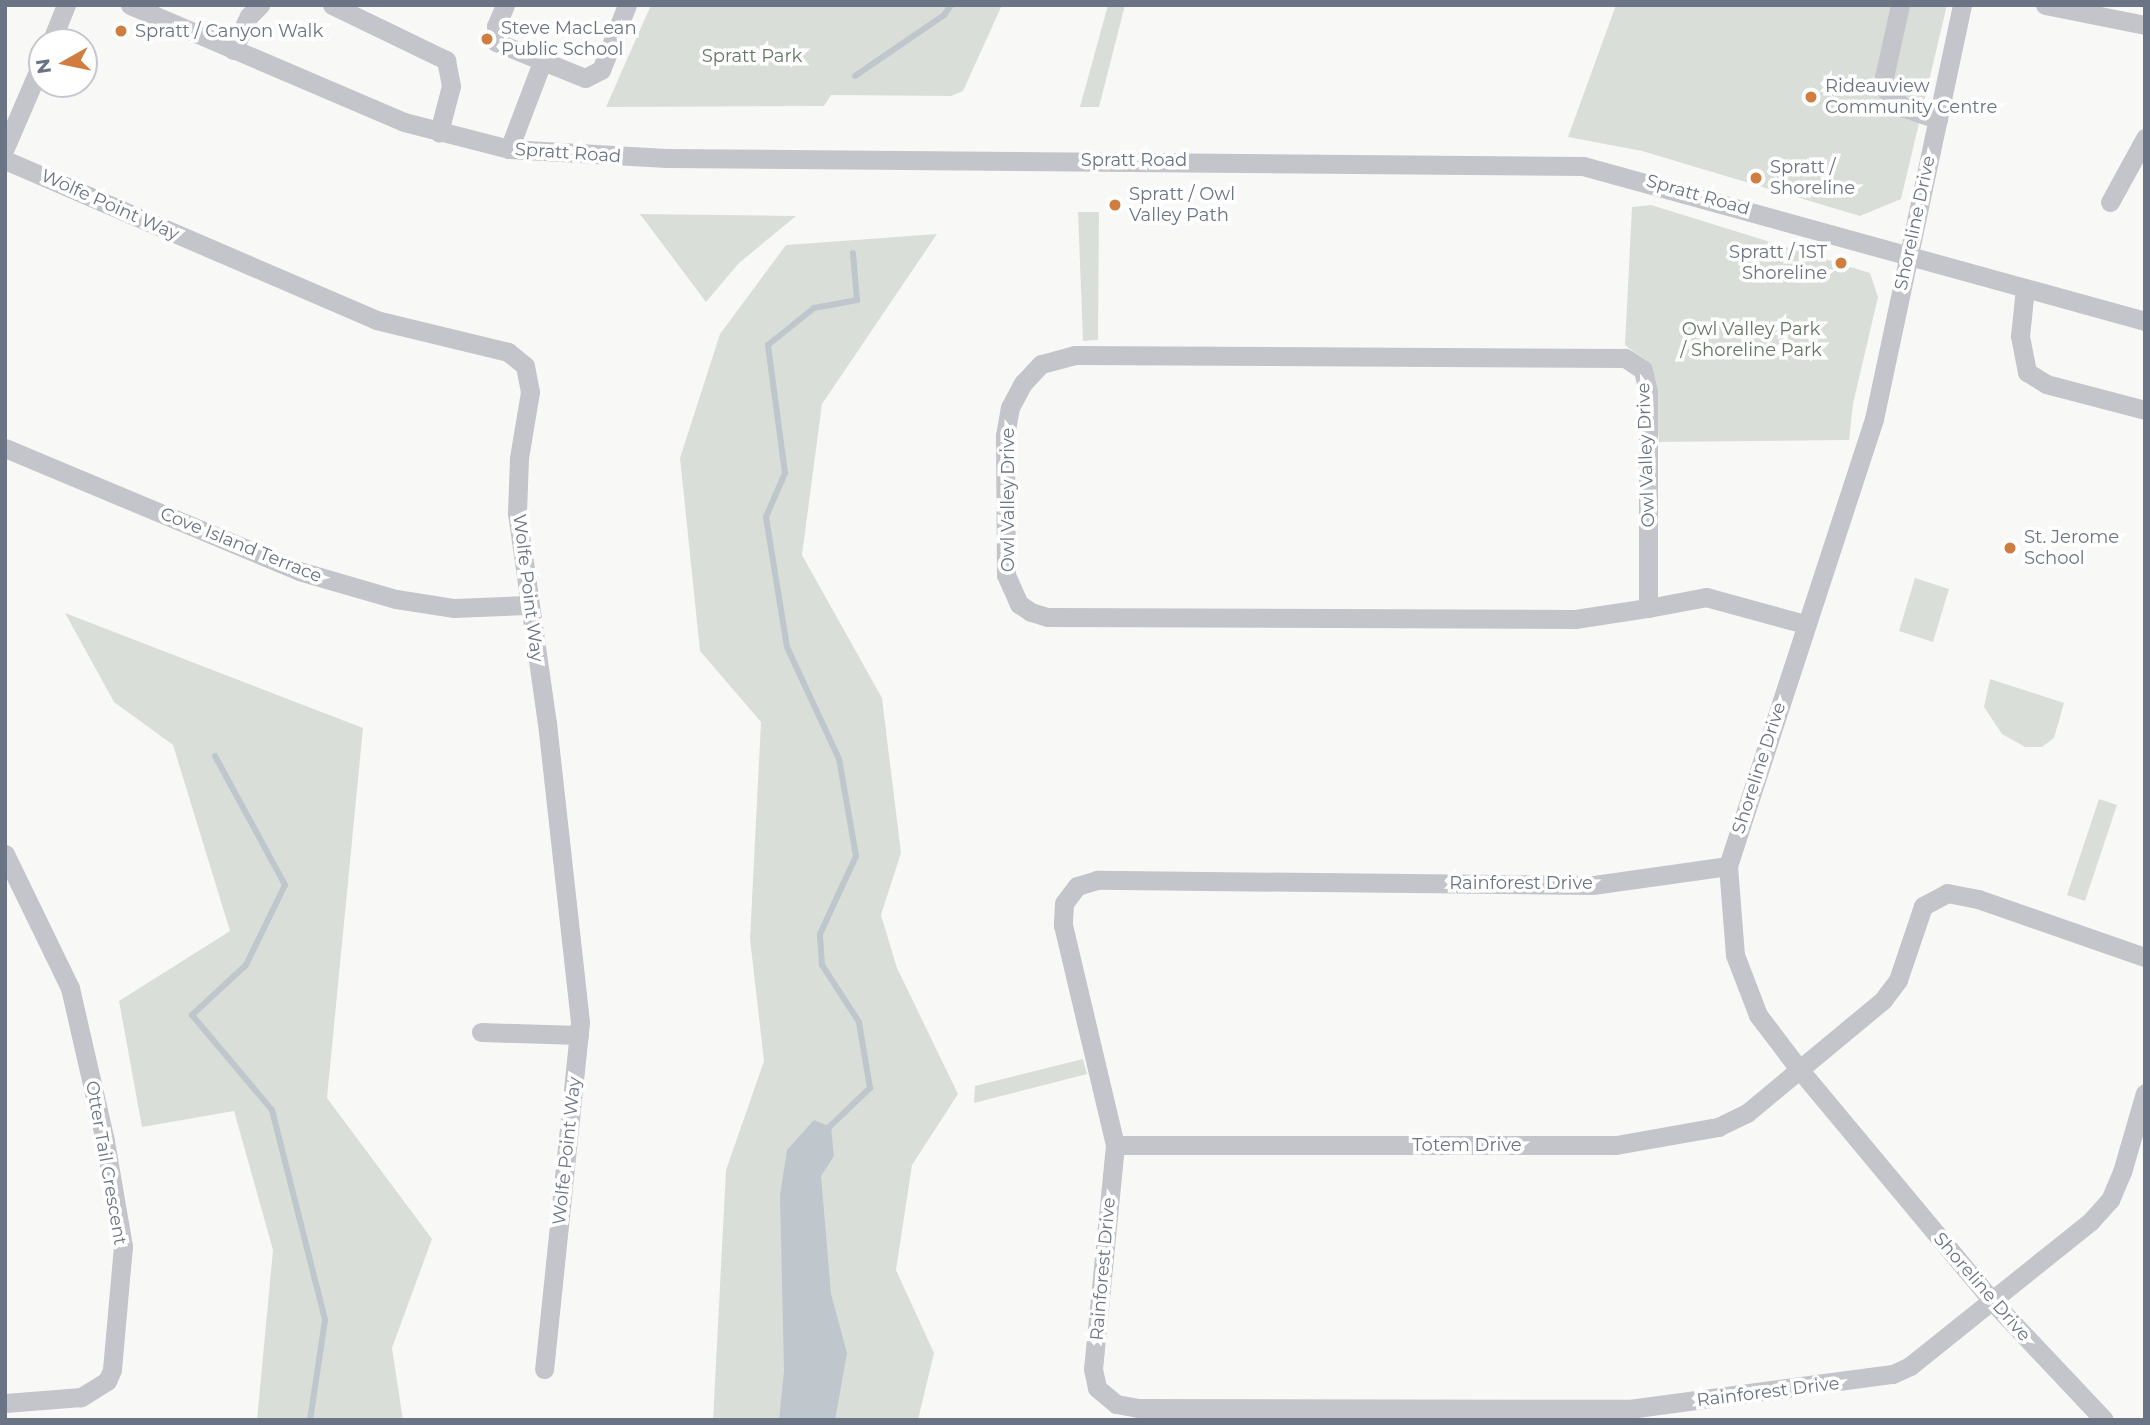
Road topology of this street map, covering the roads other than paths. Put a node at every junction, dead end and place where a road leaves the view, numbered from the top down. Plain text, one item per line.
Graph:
1 (66, 5) edge
2 (130, 5) edge
3 (260, 5) edge
4 (332, 5) edge
5 (505, 5) edge
6 (626, 5) edge
7 (1899, 5) edge
8 (1962, 5) edge
9 (2045, 5) edge
10 (2145, 26) edge
11 (57, 28) edge
12 (233, 50) junction
13 (542, 62) junction
14 (28, 95) edge
15 (1938, 118) junction
16 (439, 132) junction
17 (2145, 138) edge
18 (5, 148) edge
19 (509, 149) junction
20 (5, 160) edge
21 (2110, 202) dead end
22 (1909, 256) junction
23 (2025, 288) junction
24 (2145, 321) edge
25 (2145, 410) edge
26 (5, 448) edge
27 (527, 605) junction
28 (1648, 608) junction
29 (1805, 624) junction
30 (5, 854) edge
31 (1728, 866) junction
32 (2145, 957) edge
33 (481, 1032) dead end
34 (579, 1035) junction
35 (1799, 1069) junction
36 (2145, 1093) edge
37 (1115, 1144) junction
38 (1992, 1301) junction
39 (544, 1369) dead end
40 (5, 1403) edge
41 (2104, 1420) edge

1 - 11 street
2 - 12 street, Spratt Road
3 - 12 street
4 - 16 street
5 - 13 street
6 - 13 street
7 - 15 street
8 - 15 street, Shoreline Drive
9 - 10 street
12 - 16 street, Spratt Road
13 - 19 street
14 - 18 street
15 - 22 street, Shoreline Drive
16 - 19 street, Spratt Road
17 - 21 street
19 - 22 street, Spratt Road
20 - 27 street, Wolfe Point Way
22 - 23 street, Spratt Road
22 - 29 street, Shoreline Drive
23 - 24 street, Spratt Road
23 - 25 street
26 - 27 street, Cove Island Terrace
27 - 34 street, Wolfe Point Way
28 - 28 street, Owl Valley Drive
28 - 29 street, Owl Valley Drive
29 - 31 street, Shoreline Drive
30 - 40 street, Otter Tail Crescent
31 - 35 street, Shoreline Drive
31 - 37 street, Rainforest Drive
32 - 35 street, Totem Drive
33 - 34 street
34 - 39 street, Wolfe Point Way
35 - 37 street, Totem Drive
35 - 38 street, Shoreline Drive
36 - 38 street, Rainforest Drive
37 - 38 street, Rainforest Drive
38 - 41 street, Shoreline Drive

